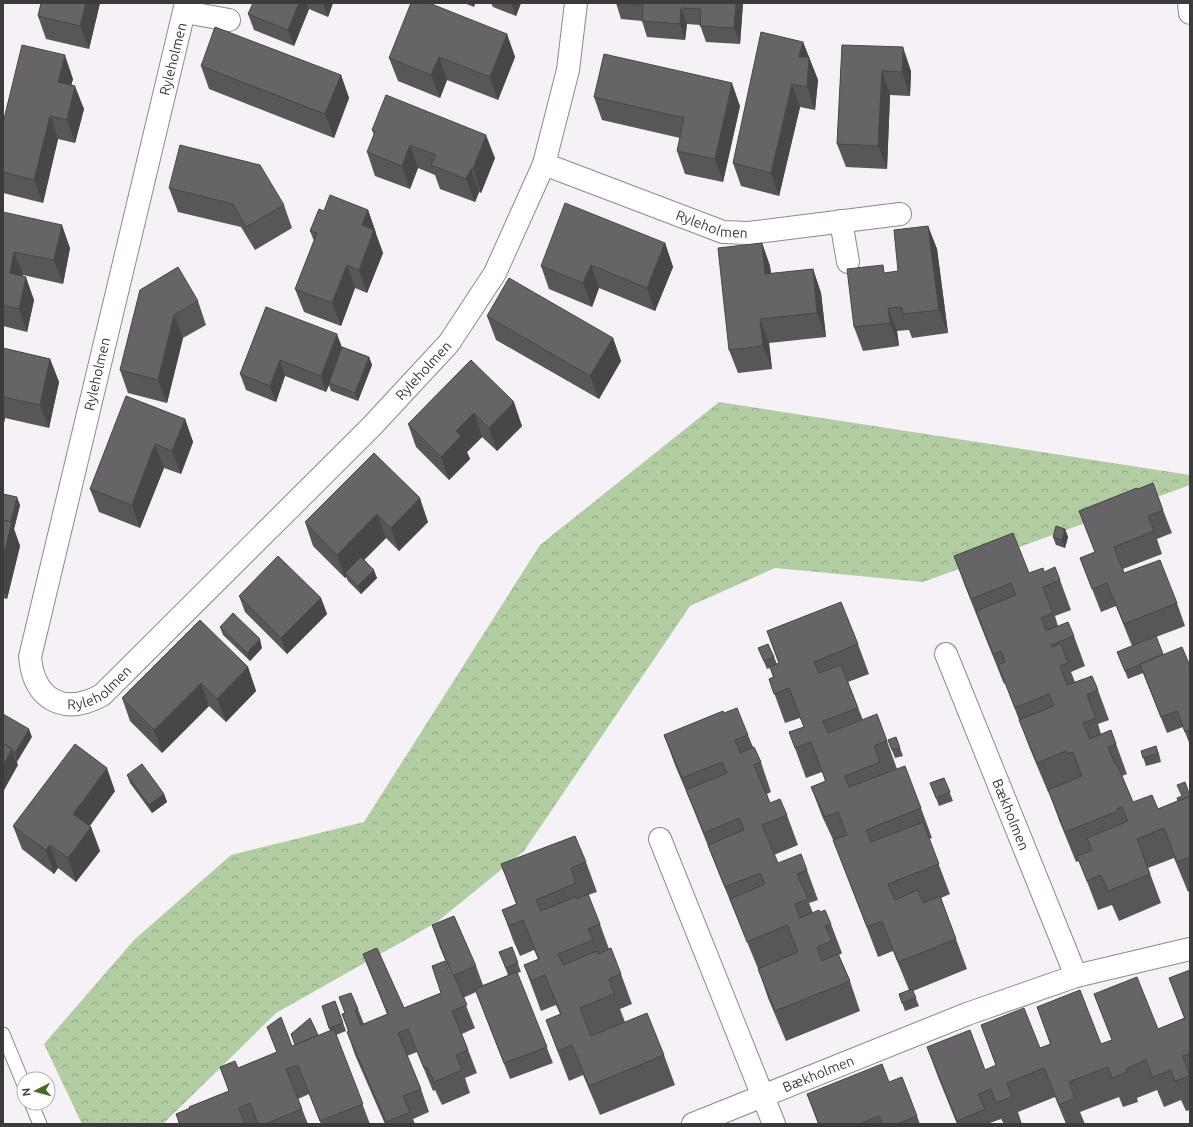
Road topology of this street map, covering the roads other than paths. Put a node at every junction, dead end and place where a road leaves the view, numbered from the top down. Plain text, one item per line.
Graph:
1 (576, 3) edge
2 (1189, 3) edge
3 (186, 7) edge
4 (1190, 13) edge
5 (228, 20) dead end
6 (544, 164) junction
7 (900, 214) dead end
8 (841, 221) junction
9 (848, 262) dead end
10 (946, 654) dead end
11 (660, 838) dead end
12 (1190, 949) edge
13 (1076, 976) junction
14 (3, 1034) edge
15 (18, 1071) edge
16 (762, 1096) junction
17 (34, 1111) edge
18 (40, 1124) edge
19 (693, 1124) edge
20 (774, 1124) edge

1 - 6 street, Ryleholmen
2 - 4 street
3 - 5 street, Ryleholmen
3 - 6 street, Ryleholmen
6 - 8 street, Ryleholmen
7 - 8 street, Ryleholmen
8 - 9 street
10 - 13 street, Bækholmen
11 - 16 street
12 - 13 street, Bækholmen
13 - 16 street, Bækholmen
14 - 15 lane
16 - 19 street, Bækholmen
16 - 20 street
17 - 18 lane

